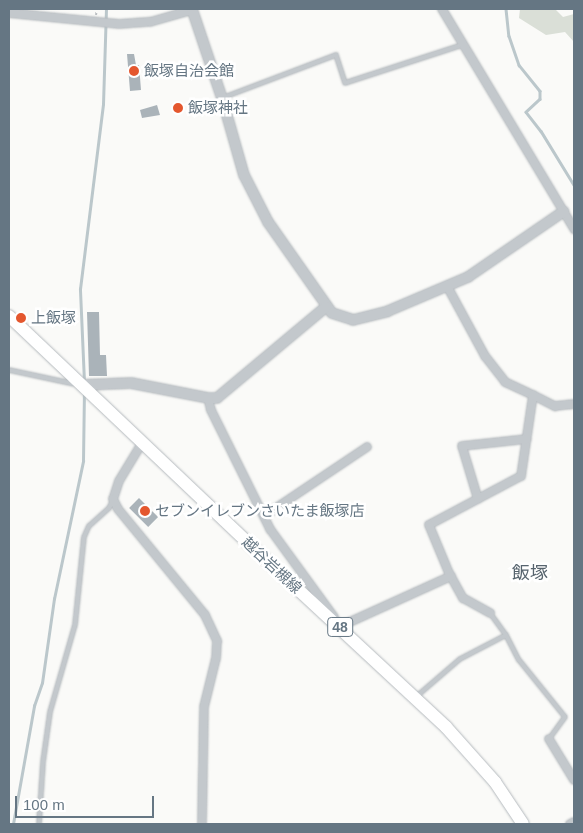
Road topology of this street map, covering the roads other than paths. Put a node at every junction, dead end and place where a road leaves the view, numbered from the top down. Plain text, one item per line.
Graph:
1 (442, 9) edge
2 (192, 10) edge
3 (9, 13) edge
4 (462, 45) junction
5 (222, 98) junction
6 (564, 211) junction
7 (574, 229) edge
8 (447, 286) junction
9 (326, 307) junction
10 (9, 316) edge
11 (9, 370) edge
12 (82, 386) junction
13 (533, 395) junction
14 (208, 398) junction
15 (574, 404) edge
16 (527, 439) junction
17 (142, 443) junction
18 (367, 447) dead end
19 (113, 499) junction
20 (478, 499) junction
21 (264, 516) junction
22 (451, 576) junction
23 (490, 613) joint
24 (342, 629) junction
25 (506, 635) junction
26 (415, 698) junction
27 (549, 738) joint
28 (574, 780) edge
29 (574, 822) edge
30 (39, 824) edge
31 (202, 824) edge
32 (523, 824) edge
33 (570, 824) edge

1 - 4 street
2 - 3 street
2 - 5 street
4 - 5 lane
4 - 6 street
5 - 9 street
6 - 7 street
6 - 8 street
8 - 9 street
8 - 13 street
9 - 14 street
10 - 12 main road, 越谷岩槻線 / 48
11 - 12 lane
12 - 14 street
12 - 17 main road, 越谷岩槻線 / 48
13 - 15 street
13 - 16 street
14 - 21 street
16 - 20 street
16 - 20 street
17 - 19 street
17 - 24 main road, 越谷岩槻線 / 48
18 - 21 street
19 - 30 lane
19 - 31 street
20 - 22 street
21 - 24 street
22 - 23 street
22 - 24 street
23 - 25 lane
24 - 26 main road, 越谷岩槻線 / 48
25 - 26 lane
25 - 27 lane
26 - 32 main road, 越谷岩槻線 / 48
27 - 28 street
29 - 33 street

